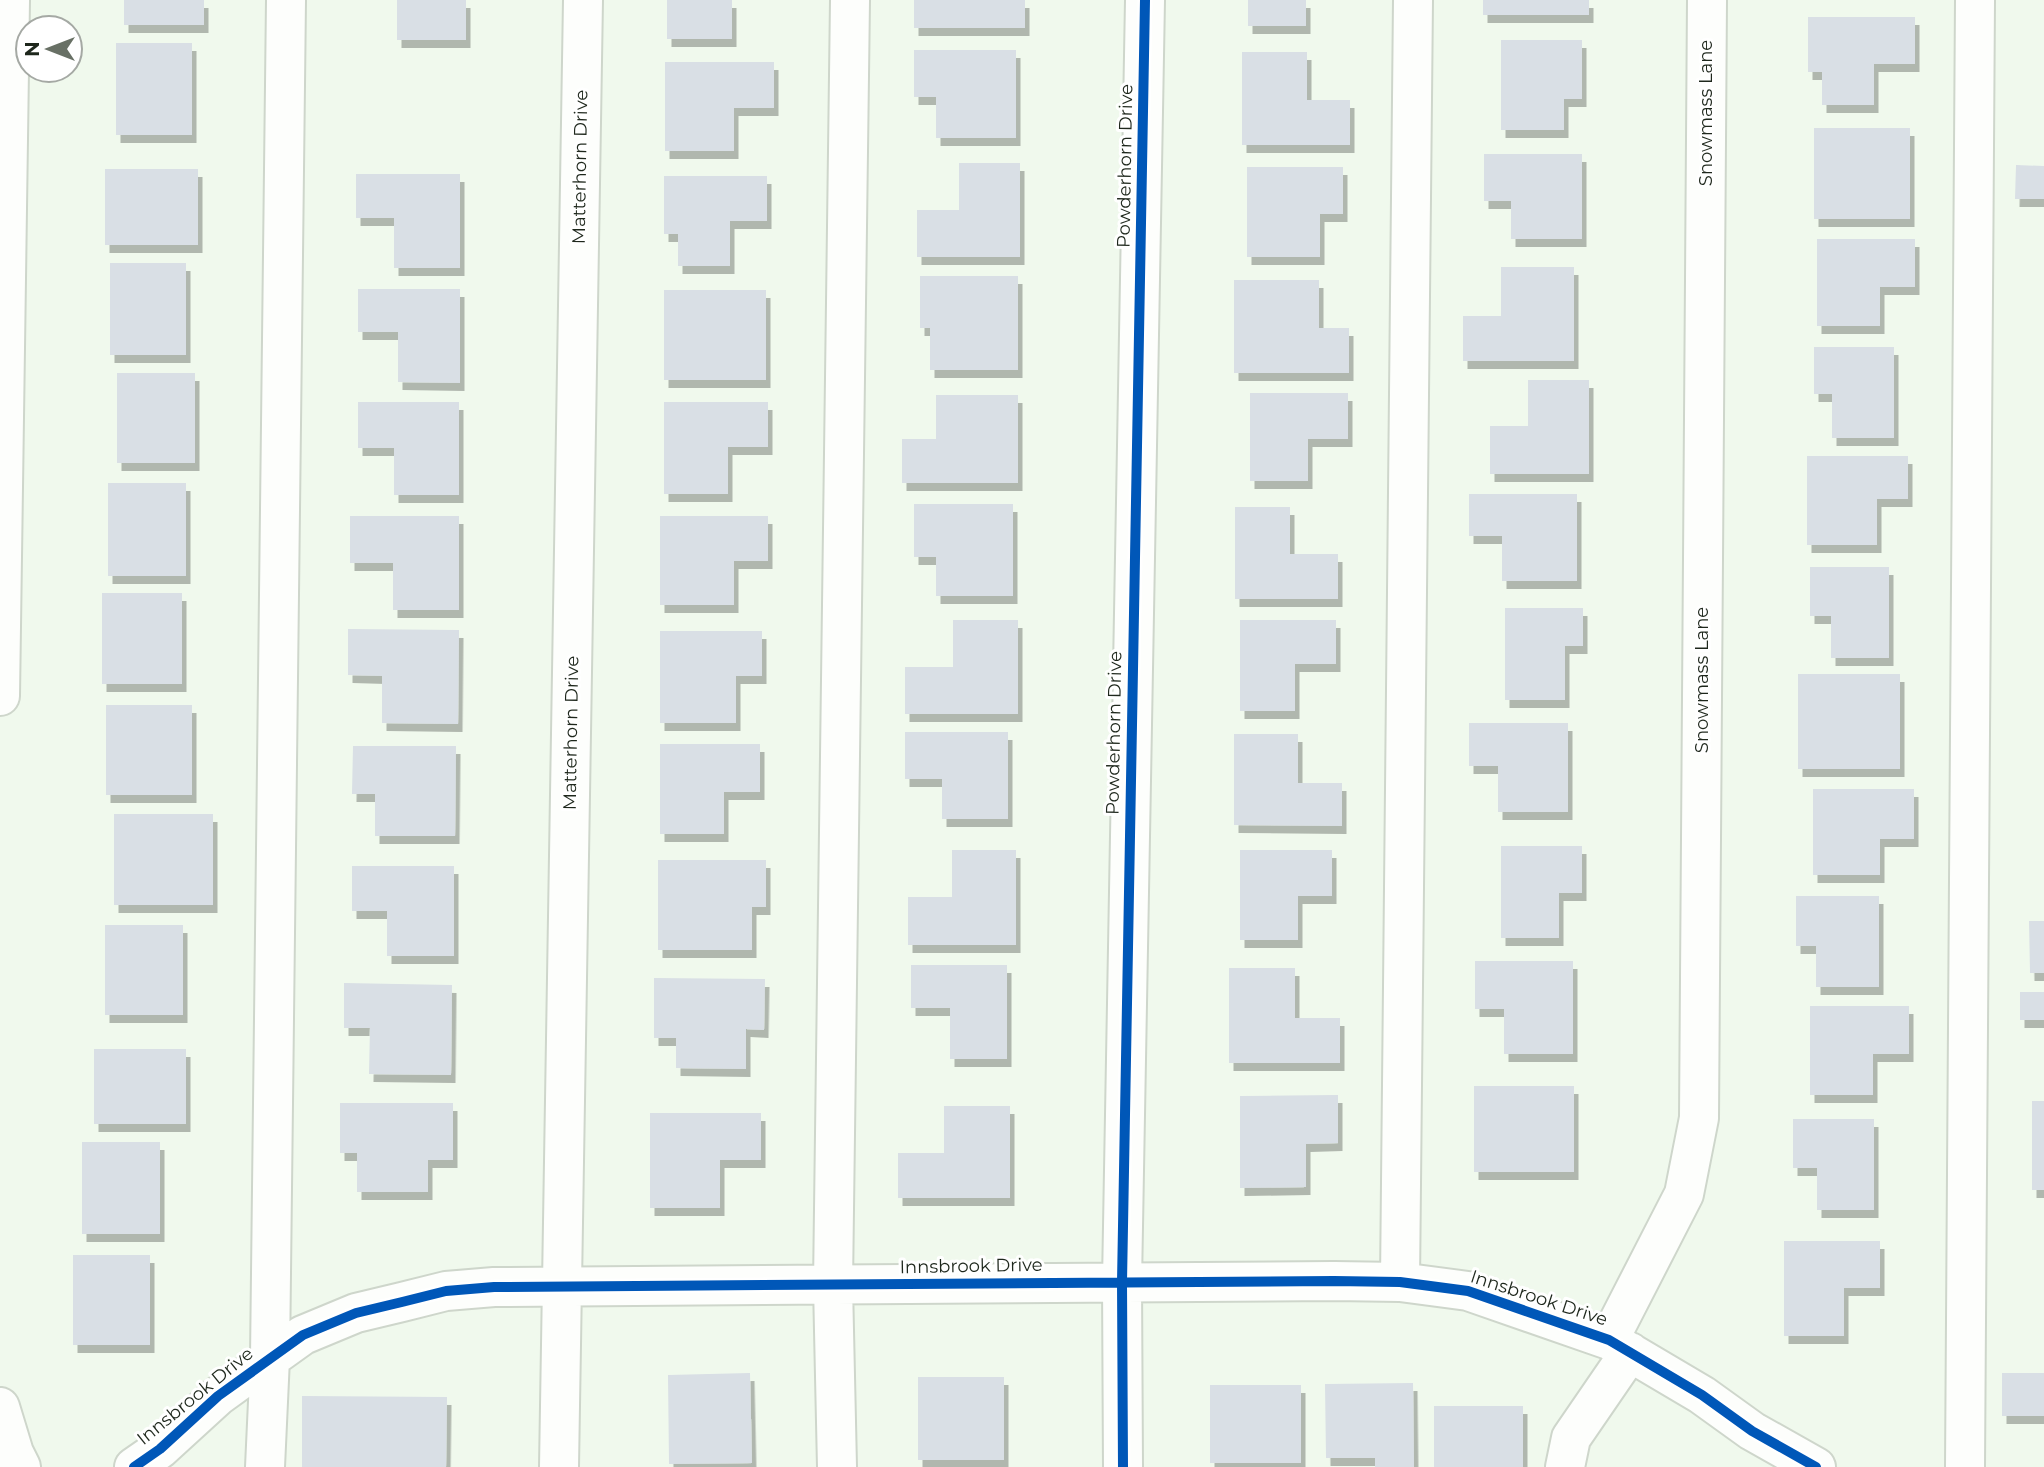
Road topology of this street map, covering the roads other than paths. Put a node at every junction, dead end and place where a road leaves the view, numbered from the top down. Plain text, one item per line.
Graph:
1 (10, 0) edge
2 (286, 0) edge
3 (583, 0) edge
4 (850, 0) edge
5 (1145, 0) edge
6 (1413, 0) edge
7 (1707, 0) edge
8 (1975, 0) edge
9 (0, 696) edge
10 (1122, 1282) junction
11 (1400, 1282) junction
12 (833, 1285) junction
13 (562, 1287) junction
14 (1619, 1346) junction
15 (270, 1358) junction
16 (0, 1407) edge
17 (21, 1467) edge
18 (134, 1467) edge
19 (265, 1467) edge
20 (559, 1467) edge
21 (837, 1467) edge
22 (1123, 1467) edge
23 (1565, 1467) edge
24 (1816, 1467) edge
25 (1965, 1467) edge

1 - 9 street
2 - 15 street
3 - 13 street, Matterhorn Drive
4 - 12 street
5 - 10 street, Powderhorn Drive
6 - 11 street
7 - 14 street, Snowmass Lane
8 - 25 street
10 - 11 street, Innsbrook Drive
10 - 12 street, Innsbrook Drive
10 - 22 street, Powderhorn Drive
11 - 14 street, Innsbrook Drive
12 - 13 street, Innsbrook Drive
12 - 21 street
13 - 15 street, Innsbrook Drive
13 - 20 street, Matterhorn Drive
14 - 23 street, Snowmass Lane
14 - 24 street, Innsbrook Drive
15 - 18 street, Innsbrook Drive
15 - 19 street
16 - 17 street

